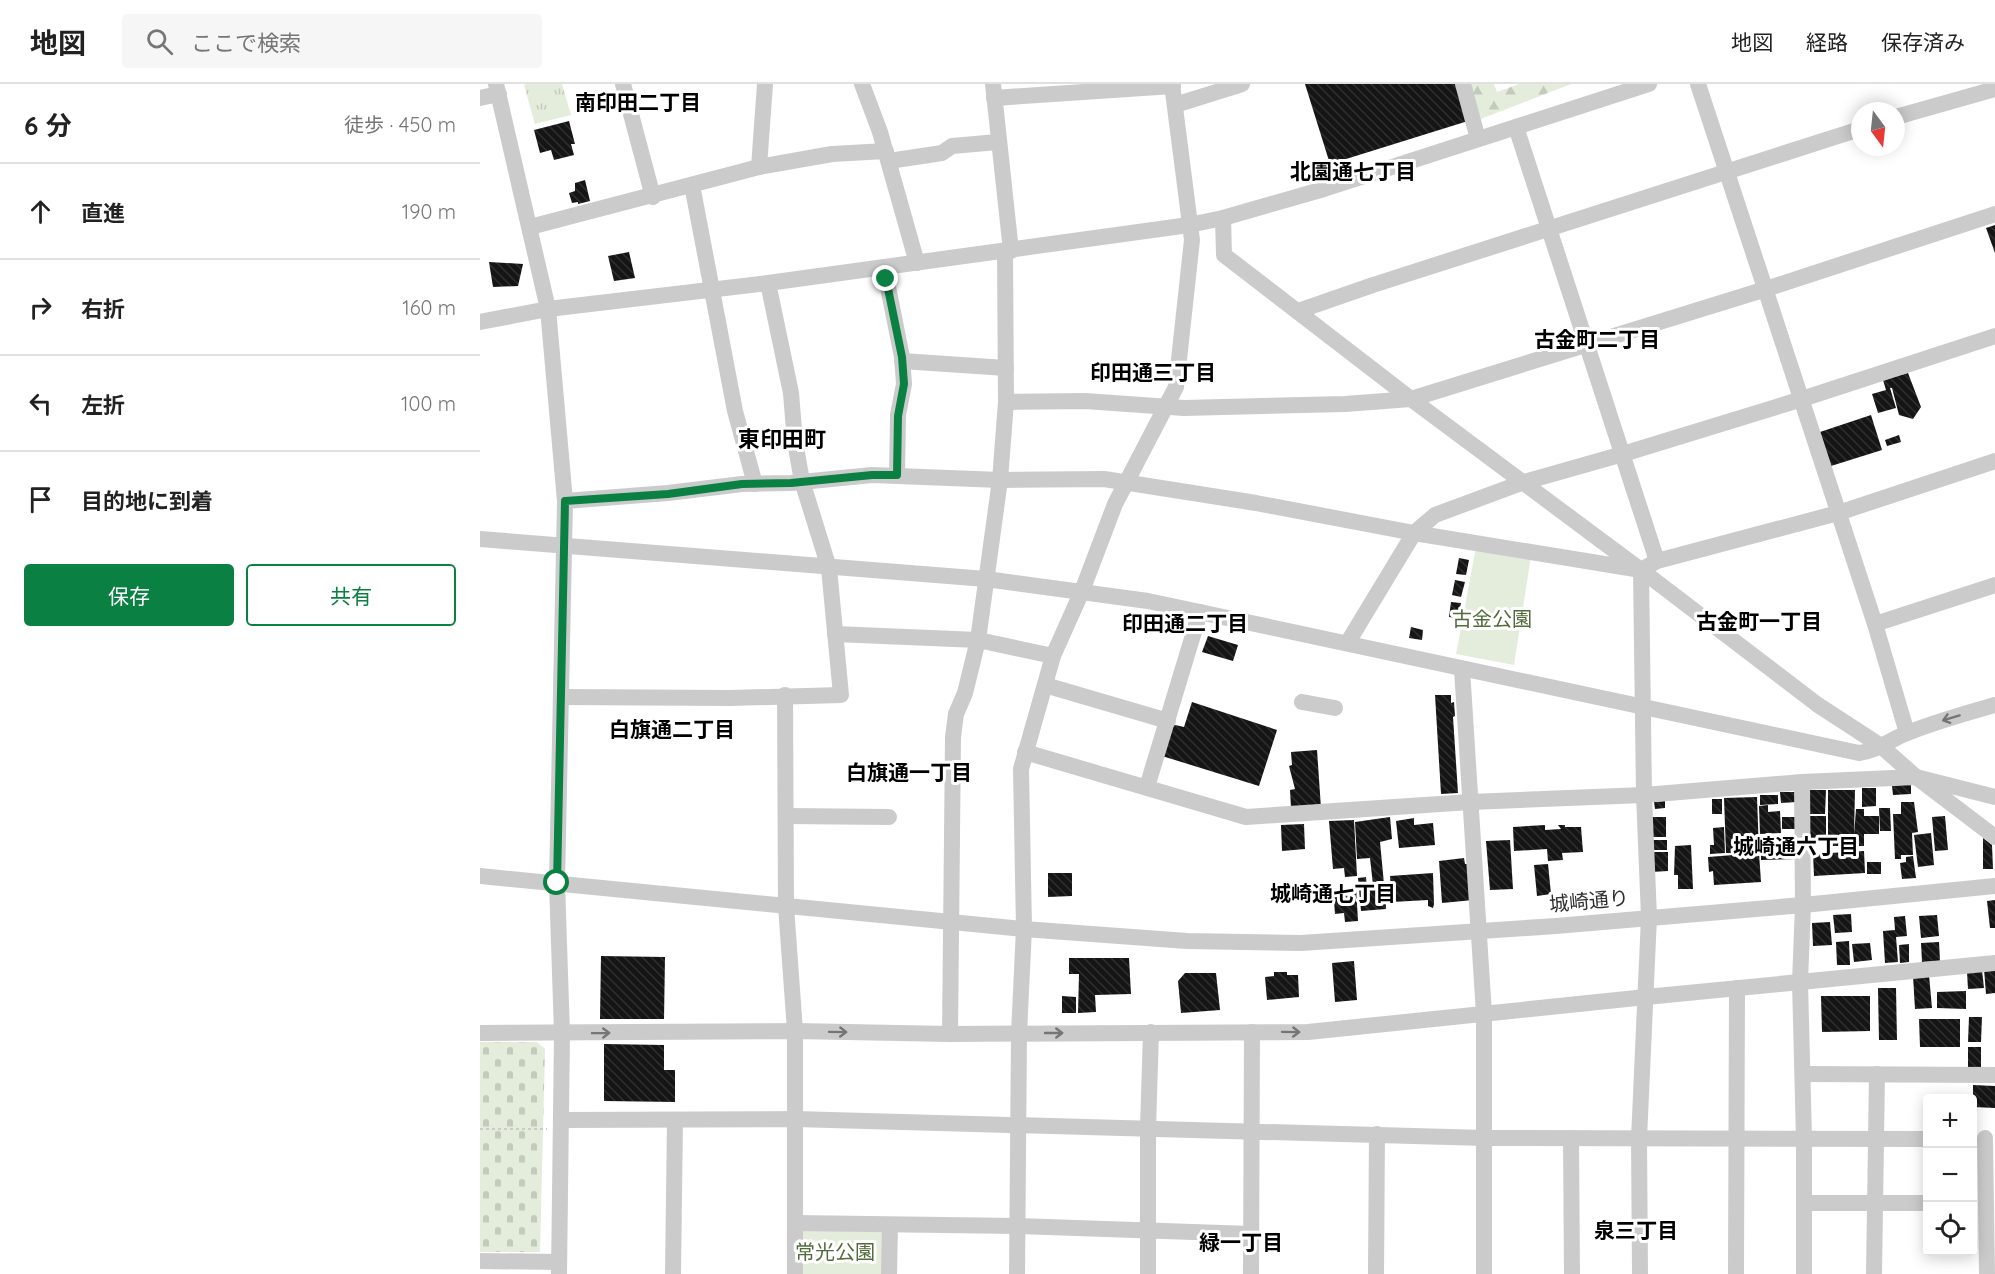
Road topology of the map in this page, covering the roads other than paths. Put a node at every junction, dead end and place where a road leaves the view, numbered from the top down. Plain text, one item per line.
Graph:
1 (623, 84) edge
2 (765, 84) edge
3 (862, 84) edge
4 (1242, 84) edge
5 (1463, 84) edge
6 (1649, 84) edge
7 (1698, 84) edge
8 (1173, 85) edge
9 (497, 89) edge
10 (1995, 89) edge
11 (994, 91) edge
12 (480, 98) edge
13 (1175, 105) junction
14 (1905, 114) edge
15 (1516, 127) junction
16 (1851, 132) edge
17 (1478, 139) junction
18 (998, 142) junction
19 (887, 156) junction
20 (759, 167) junction
21 (1728, 173) junction
22 (692, 185) junction
23 (653, 197) junction
24 (1995, 214) edge
25 (1223, 218) junction
26 (1189, 225) junction
27 (530, 227) junction
28 (1548, 230) junction
29 (1008, 251) junction
30 (917, 263) junction
31 (884, 267) junction
32 (768, 283) junction
33 (1766, 289) junction
34 (713, 290) junction
35 (548, 309) junction
36 (1298, 311) junction
37 (480, 322) edge
38 (1995, 336) edge
39 (1588, 344) junction
40 (902, 361) junction
41 (1006, 368) junction
42 (1411, 399) junction
43 (1802, 399) junction
44 (1006, 402) junction
45 (1166, 406) junction
46 (1623, 454) junction
47 (1995, 460) edge
48 (897, 475) junction
49 (1000, 480) junction
50 (802, 482) junction
51 (1524, 482) junction
52 (1127, 483) junction
53 (755, 484) junction
54 (565, 501) junction
55 (1838, 513) junction
56 (1413, 532) junction
57 (480, 539) edge
58 (564, 545) junction
59 (1657, 561) junction
60 (828, 568) junction
61 (1641, 570) junction
62 (986, 579) junction
63 (1995, 585) edge
64 (1082, 591) junction
65 (1200, 612) junction
66 (1875, 624) junction
67 (835, 634) junction
68 (978, 640) junction
69 (1348, 642) junction
70 (1053, 656) junction
71 (1462, 669) junction
72 (1045, 685) junction
73 (785, 695) junction
74 (562, 697) junction
75 (1302, 702) dead end
76 (1995, 705) edge
77 (1335, 708) dead end
78 (1642, 708) junction
79 (1168, 721) junction
80 (1907, 733) junction
81 (1881, 746) junction
82 (1025, 752) junction
83 (1917, 777) junction
84 (1803, 782) junction
85 (1148, 787) junction
86 (1644, 795) junction
87 (1995, 797) edge
88 (1470, 802) junction
89 (786, 816) junction
90 (889, 817) dead end
91 (1995, 837) edge
92 (480, 876) edge
93 (557, 883) junction
94 (1995, 886) edge
95 (1803, 905) junction
96 (786, 906) junction
97 (1649, 917) junction
98 (951, 922) junction
99 (1024, 928) junction
100 (1478, 930) junction
101 (1995, 963) edge
102 (1800, 982) junction
103 (1737, 988) junction
104 (1646, 997) junction
105 (1484, 1014) junction
106 (795, 1031) junction
107 (1151, 1032) junction
108 (1252, 1032) junction
109 (480, 1033) edge
110 (562, 1033) junction
111 (1018, 1033) junction
112 (950, 1034) junction
113 (1803, 1074) junction
114 (1877, 1074) junction
115 (1995, 1075) edge
116 (795, 1119) junction
117 (675, 1120) junction
118 (554, 1125) junction
119 (1017, 1125) junction
120 (1148, 1128) junction
121 (1252, 1131) junction
122 (1377, 1134) junction
123 (1485, 1138) junction
124 (1571, 1138) junction
125 (1984, 1138) edge
126 (1639, 1139) junction
127 (1736, 1139) junction
128 (1804, 1139) junction
129 (1923, 1139) edge
130 (1876, 1140) junction
131 (1804, 1203) junction
132 (1875, 1203) junction
133 (1923, 1203) edge
134 (1984, 1203) edge
135 (795, 1223) junction
136 (890, 1225) junction
137 (1018, 1226) junction
138 (1148, 1230) junction
139 (1251, 1234) junction
140 (480, 1261) edge
141 (559, 1268) edge
142 (673, 1274) edge
143 (795, 1274) edge
144 (889, 1274) edge
145 (1017, 1274) edge
146 (1148, 1274) edge
147 (1251, 1274) edge
148 (1376, 1274) edge
149 (1484, 1274) edge
150 (1572, 1274) edge
151 (1640, 1274) edge
152 (1736, 1274) edge
153 (1804, 1274) edge
154 (1874, 1274) edge
155 (1986, 1274) edge

1 - 23 street
2 - 20 street
3 - 19 street
4 - 13 street
5 - 17 street
6 - 15 street
7 - 21 street
8 - 11 street
8 - 13 street
9 - 12 street
9 - 27 street
10 - 14 street
11 - 18 street
13 - 26 street
15 - 17 street
15 - 28 street
16 - 21 street
17 - 25 street
18 - 19 street
18 - 29 street
19 - 20 street
19 - 30 street
20 - 22 street
21 - 28 street
21 - 33 street
22 - 23 street
22 - 34 street
23 - 27 street
24 - 33 street
25 - 26 street
25 - 36 street
26 - 29 street
26 - 45 street
27 - 35 street
28 - 36 street
28 - 39 street
29 - 30 street
29 - 41 street
30 - 31 street
31 - 32 street
31 - 40 street
32 - 34 street
32 - 50 street
33 - 39 street
33 - 43 street
34 - 35 street
34 - 53 street
35 - 37 street
35 - 54 street
36 - 42 street
38 - 43 street
39 - 42 street
39 - 46 street
40 - 41 street
40 - 48 street
41 - 44 street
42 - 45 street
42 - 51 street
43 - 46 street
43 - 55 street
44 - 45 street
44 - 49 street
45 - 52 street
46 - 51 street
46 - 59 street
47 - 55 street
48 - 49 street
48 - 50 street
49 - 52 street
49 - 62 street
50 - 53 street
50 - 60 street
51 - 56 street
51 - 61 street
52 - 56 street
52 - 64 street
53 - 54 street
54 - 58 street
55 - 59 street
55 - 66 street
56 - 61 street
56 - 69 street
57 - 58 street
58 - 60 street
58 - 74 street
59 - 61 street
60 - 62 street
60 - 67 street
61 - 78 street
61 - 81 street
62 - 64 street
62 - 68 street
63 - 66 street
64 - 65 street
64 - 70 street
65 - 69 street
65 - 79 street
66 - 80 street
67 - 68 street
67 - 73 street
68 - 70 street
68 - 98 street
69 - 71 street
70 - 72 street
71 - 78 street
71 - 88 street
72 - 79 street
72 - 82 street
73 - 74 street
73 - 89 street
74 - 93 street
75 - 77 street
76 -> 80 street
78 - 81 street
78 - 86 street
79 - 85 street
80 - 81 street
81 - 83 street
82 - 85 street
82 - 99 street
83 - 84 street
83 - 87 street
83 - 91 street
84 - 86 street
84 - 95 street
85 - 88 street
86 - 88 street
86 - 97 street
88 - 100 street
89 - 90 street
89 - 96 street
92 - 93 street, 城崎通り
93 - 96 street, 城崎通り
93 - 110 street
94 - 95 street, 城崎通り
95 - 97 street, 城崎通り
95 - 102 street
96 - 98 street, 城崎通り
96 - 106 street
97 - 100 street, 城崎通り
97 - 104 street
98 - 99 street, 城崎通り
98 - 112 street
99 - 100 street, 城崎通り
99 - 111 street
100 - 105 street
101 - 102 street
102 - 103 street
102 - 113 street
103 - 104 street
103 - 127 street
104 - 105 street
104 - 126 street
108 -> 105 street
105 - 123 street
110 -> 106 street
106 -> 112 street
106 - 116 street
107 - 108 street
111 -> 107 street
107 - 120 street
108 - 121 street
109 - 110 street
110 - 118 street
111 - 112 street
111 - 119 street
113 - 114 street
113 - 128 street
114 - 115 street
114 - 130 street
116 - 117 street
116 - 119 street
116 - 135 street
117 - 118 street
117 - 142 street
118 - 141 street
119 - 120 street
119 - 137 street
120 - 121 street
120 - 138 street
121 - 122 street
121 - 139 street
122 - 123 street
122 - 148 street
123 - 124 street
123 - 149 street
124 - 126 street
124 - 150 street
125 - 134 street
126 - 127 street
126 - 151 street
127 - 128 street
127 - 152 street
128 - 130 street
128 - 131 street
129 - 130 street
130 - 132 street
131 - 132 street
131 - 153 street
132 - 133 street
132 - 154 street
134 - 155 street
135 - 136 street
135 - 143 street
136 - 137 street
136 - 144 street
137 - 138 street
137 - 145 street
138 - 139 street
138 - 146 street
139 - 147 street
140 - 141 street

